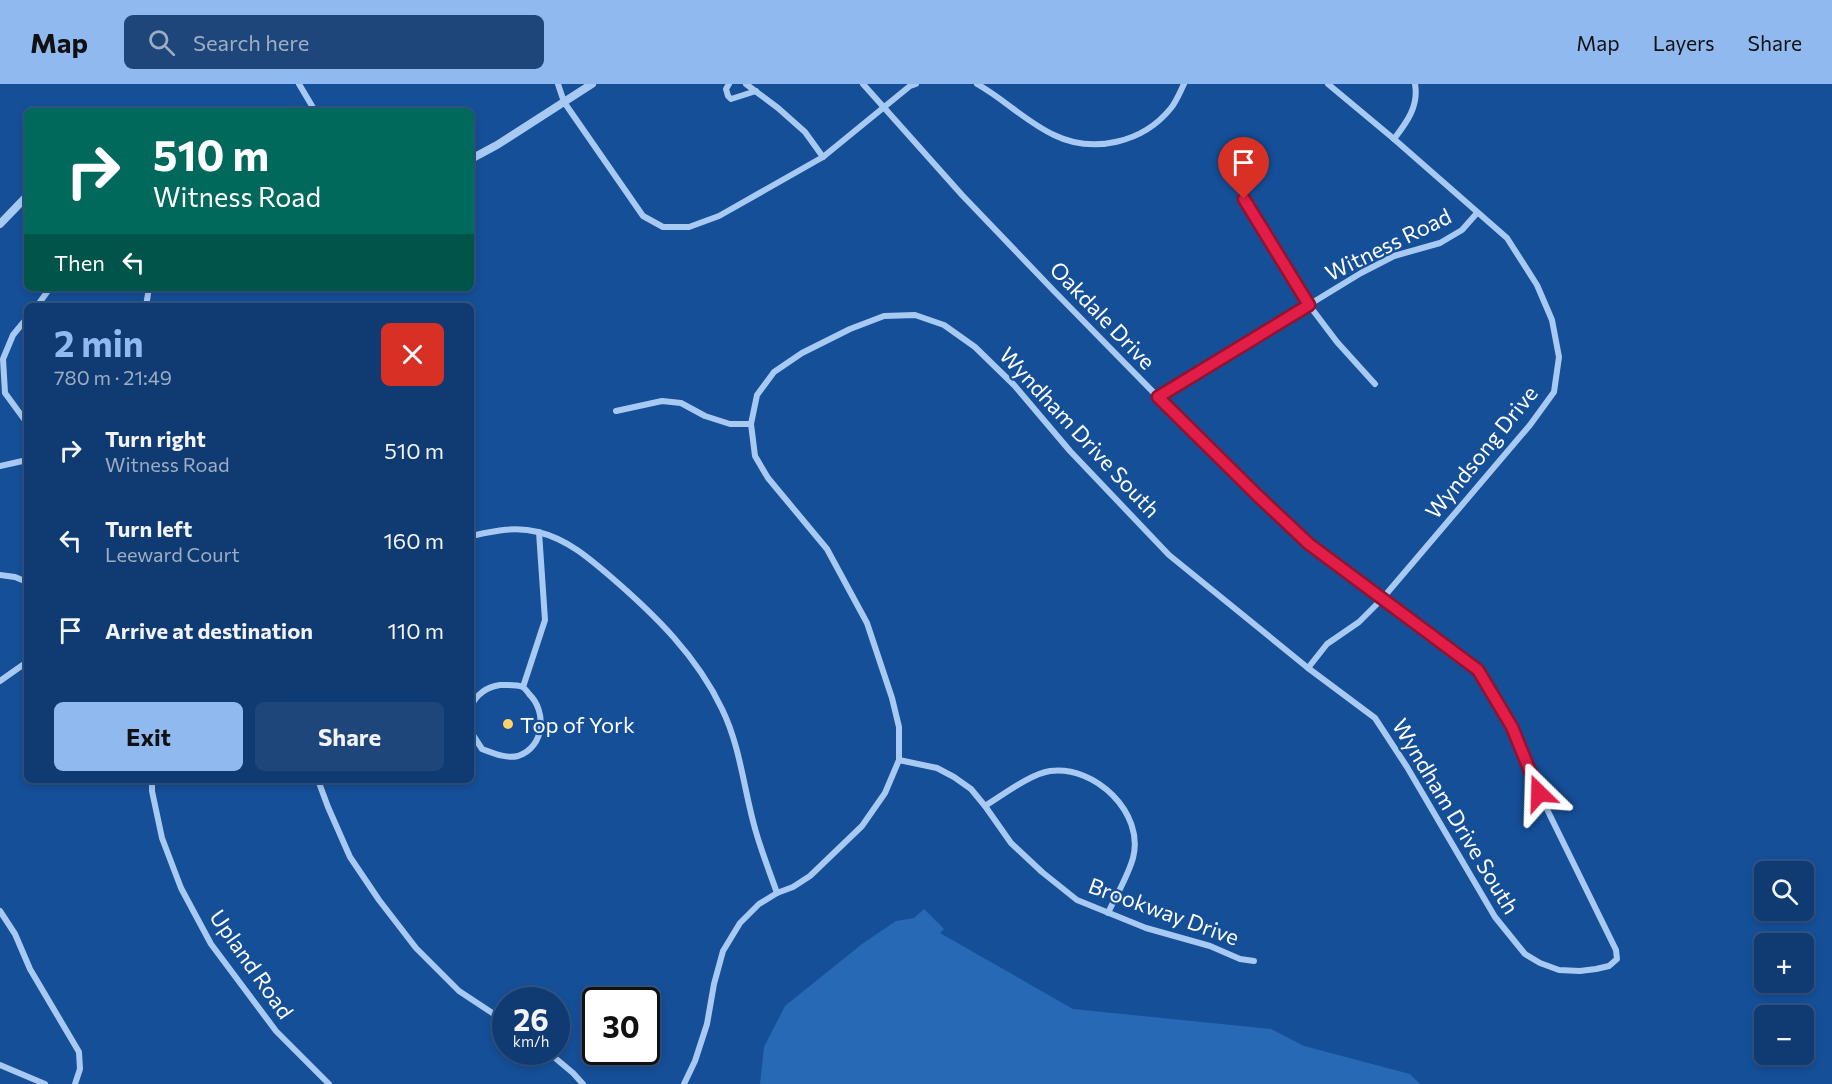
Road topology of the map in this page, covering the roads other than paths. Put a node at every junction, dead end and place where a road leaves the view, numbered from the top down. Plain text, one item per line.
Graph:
1 (299, 84) edge
2 (558, 84) edge
3 (592, 84) edge
4 (729, 84) edge
5 (746, 84) edge
6 (863, 84) edge
7 (916, 84) edge
8 (977, 84) edge
9 (1184, 84) edge
10 (1329, 84) edge
11 (1415, 84) edge
12 (756, 91) junction
13 (564, 102) junction
14 (313, 108) edge
15 (884, 108) junction
16 (1394, 138) junction
17 (474, 157) edge
18 (823, 157) junction
19 (24, 199) edge
20 (1244, 199) dead end
21 (1477, 213) junction
22 (0, 224) edge
23 (48, 291) edge
24 (38, 303) edge
25 (1309, 305) junction
26 (24, 322) edge
27 (1375, 384) dead end
28 (1158, 397) junction
29 (616, 411) dead end
30 (24, 419) edge
31 (751, 424) junction
32 (24, 461) edge
33 (0, 466) edge
34 (539, 532) junction
35 (474, 535) edge
36 (0, 575) edge
37 (24, 581) edge
38 (1382, 599) junction
39 (24, 664) edge
40 (1308, 668) junction
41 (0, 681) edge
42 (523, 687) junction
43 (474, 700) edge
44 (474, 737) edge
45 (899, 760) junction
46 (152, 783) edge
47 (319, 783) edge
48 (1539, 793) joint
49 (985, 806) junction
50 (777, 893) junction
51 (0, 911) edge
52 (1108, 914) junction
53 (1254, 961) dead end
54 (492, 1013) edge
55 (0, 1065) edge
56 (563, 1065) edge
57 (45, 1084) edge
58 (75, 1084) edge
59 (328, 1084) edge
60 (583, 1084) edge
61 (684, 1084) edge

1 - 14 street
2 - 13 street
3 - 13 street
4 - 12 street
5 - 12 street
6 - 15 street, Oakdale Drive
7 - 15 street
8 - 9 street
10 - 16 street, Wyndsong Drive
11 - 16 street
12 - 18 street
13 - 17 street
13 - 18 street
15 - 18 street
15 - 28 street, Oakdale Drive
16 - 21 street, Wyndsong Drive
19 - 22 street
20 - 25 street
21 - 25 street, Witness Road
21 - 38 street, Wyndsong Drive
23 - 24 street
25 - 27 street
25 - 28 street, Witness Road
26 - 30 street
28 - 38 street, Oakdale Drive
29 - 31 street
31 - 40 street, Wyndham Drive South
31 - 45 street, Wyndham Drive South
32 - 33 street
34 - 35 street
34 - 42 street
34 - 50 street
36 - 37 street
38 - 40 street, Wyndsong Drive
38 - 48 street, Oakdale Drive
39 - 41 street
40 - 48 street, Wyndham Drive South
42 - 43 street
42 - 44 street
45 - 49 street, Brookway Drive
45 - 50 street, Wyndham Drive South
46 - 59 street, Upland Road
47 - 54 street
49 - 52 street, Brookway Drive
49 - 52 street
50 - 61 street, Wyndham Drive South
51 - 58 street
52 - 53 street, Brookway Drive
55 - 57 street
56 - 60 street

